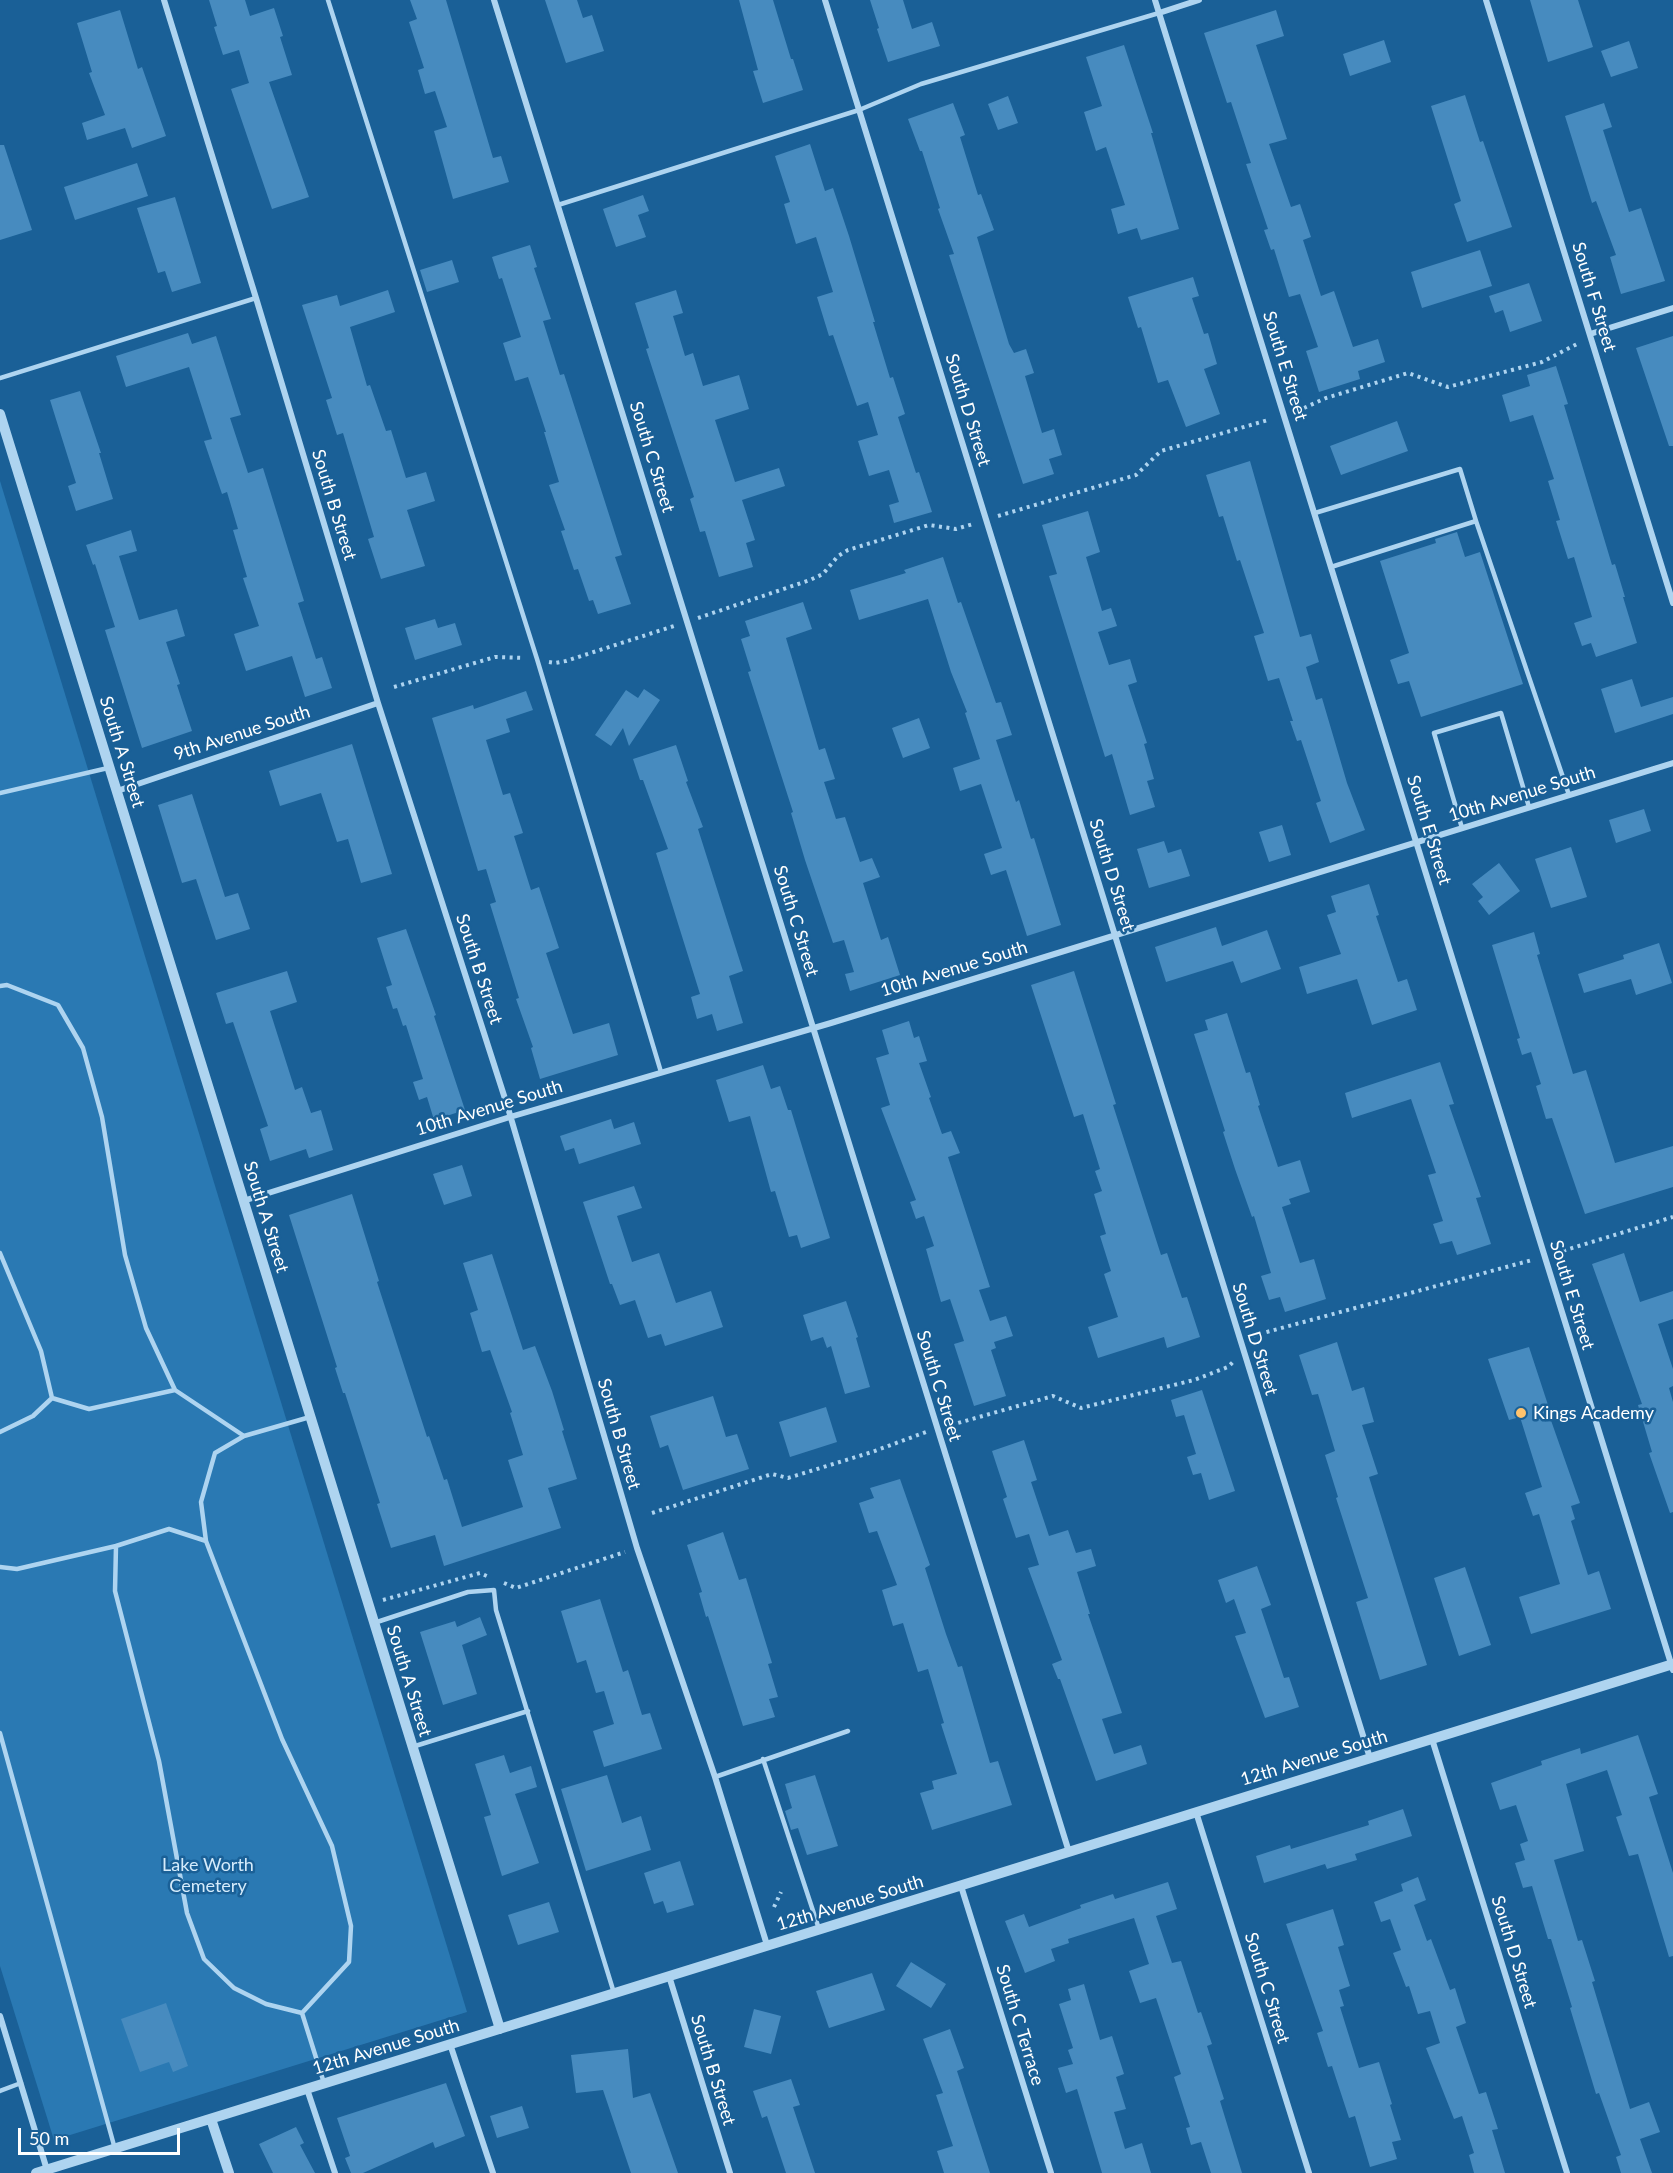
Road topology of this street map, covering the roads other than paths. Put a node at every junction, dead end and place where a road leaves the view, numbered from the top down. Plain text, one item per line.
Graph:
1 (164, 0) edge
2 (328, 0) edge
3 (494, 0) edge
4 (825, 0) edge
5 (1155, 0) edge
6 (1199, 0) edge
7 (1486, 0) edge
8 (1159, 13) junction
9 (859, 110) junction
10 (558, 205) junction
11 (256, 298) junction
12 (1673, 308) edge
13 (1590, 334) junction
14 (0, 378) edge
15 (0, 414) edge
16 (1315, 513) junction
17 (1476, 521) junction
18 (1331, 567) junction
19 (1673, 603) edge
20 (378, 704) junction
21 (1673, 763) edge
22 (109, 768) junction
23 (117, 791) junction
24 (0, 793) edge
25 (1569, 795) junction
26 (1529, 807) junction
27 (1462, 828) junction
28 (1417, 842) junction
29 (1115, 936) junction
30 (0, 986) edge
31 (813, 1028) junction
32 (661, 1072) junction
33 (510, 1117) junction
34 (243, 1201) junction
35 (0, 1253) edge
36 (175, 1390) junction
37 (52, 1398) junction
38 (310, 1417) junction
39 (0, 1432) edge
40 (244, 1436) junction
41 (206, 1541) junction
42 (116, 1546) junction
43 (0, 1567) edge
44 (375, 1623) junction
45 (1672, 1666) edge
46 (528, 1711) junction
47 (848, 1731) dead end
48 (0, 1733) edge
49 (1432, 1739) junction
50 (412, 1747) junction
51 (1370, 1758) junction
52 (763, 1759) junction
53 (715, 1777) junction
54 (1196, 1812) junction
55 (1069, 1852) junction
56 (961, 1886) junction
57 (819, 1929) junction
58 (767, 1946) junction
59 (669, 1976) junction
60 (614, 1993) junction
61 (302, 2013) junction
62 (0, 2016) edge
63 (500, 2029) junction
64 (450, 2044) junction
65 (21, 2083) junction
66 (324, 2083) junction
67 (307, 2089) junction
68 (0, 2091) edge
69 (212, 2119) junction
70 (115, 2149) junction
71 (47, 2169) junction
72 (36, 2173) edge
73 (229, 2173) edge
74 (335, 2173) edge
75 (493, 2173) edge
76 (730, 2173) edge
77 (1051, 2173) edge
78 (1309, 2173) edge
79 (1567, 2173) edge

1 - 11 street, South B Street
2 - 32 lane
3 - 10 street, South C Street
4 - 9 street, South D Street
5 - 8 street, South E Street
6 - 8 street
7 - 13 street, South F Street
8 - 9 lane
8 - 16 street, South E Street
9 - 10 lane
9 - 29 street, South D Street
10 - 31 street, South C Street
11 - 14 lane
11 - 20 street, South B Street
12 - 13 street
13 - 19 street, South F Street
15 - 22 street, South A Street
16 - 17 lane
16 - 18 street, South E Street
17 - 18 lane
17 - 25 lane
18 - 28 street, South E Street
20 - 23 street, 9th Avenue South
20 - 33 street, South B Street
21 - 25 street, 10th Avenue South
22 - 23 street, South A Street
22 - 24 lane
23 - 34 street, South A Street
25 - 26 street, 10th Avenue South
26 - 27 street, 10th Avenue South
26 - 27 lane
27 - 28 street, 10th Avenue South
28 - 29 street, 10th Avenue South
28 - 45 street, South E Street
29 - 31 street, 10th Avenue South
29 - 51 street, South D Street
30 - 36 lane
31 - 32 street, 10th Avenue South
31 - 55 street, South C Street
32 - 33 street, 10th Avenue South
33 - 34 street, 10th Avenue South
33 - 53 street, South B Street
34 - 38 street, South A Street
35 - 37 lane
36 - 37 lane
36 - 40 lane
37 - 39 lane
38 - 40 lane
38 - 44 street, South A Street
40 - 41 lane
41 - 42 lane
41 - 61 lane
42 - 43 lane
42 - 61 lane
44 - 46 lane
44 - 50 street, South A Street
45 - 49 street, 12th Avenue South
46 - 50 lane
46 - 60 lane
47 - 52 lane
48 - 70 lane
49 - 51 street, 12th Avenue South
49 - 79 street, South D Street
50 - 63 street, South A Street
51 - 54 street, 12th Avenue South
52 - 53 lane
52 - 57 lane
53 - 58 street, South B Street
54 - 55 street, 12th Avenue South
54 - 78 street, South C Street
55 - 56 street, 12th Avenue South
56 - 57 street, 12th Avenue South
56 - 77 street, South C Terrace
57 - 58 street, 12th Avenue South
58 - 59 street, 12th Avenue South
59 - 60 street, 12th Avenue South
59 - 76 street, South B Street
60 - 63 street, 12th Avenue South
61 - 66 lane
62 - 65 street
63 - 64 street, 12th Avenue South
64 - 66 street, 12th Avenue South
64 - 75 street
65 - 68 lane
65 - 71 street
66 - 67 street, 12th Avenue South
67 - 69 street, 12th Avenue South
67 - 74 street
69 - 70 street, 12th Avenue South
69 - 73 street
70 - 71 street, 12th Avenue South
71 - 72 street, 12th Avenue South

